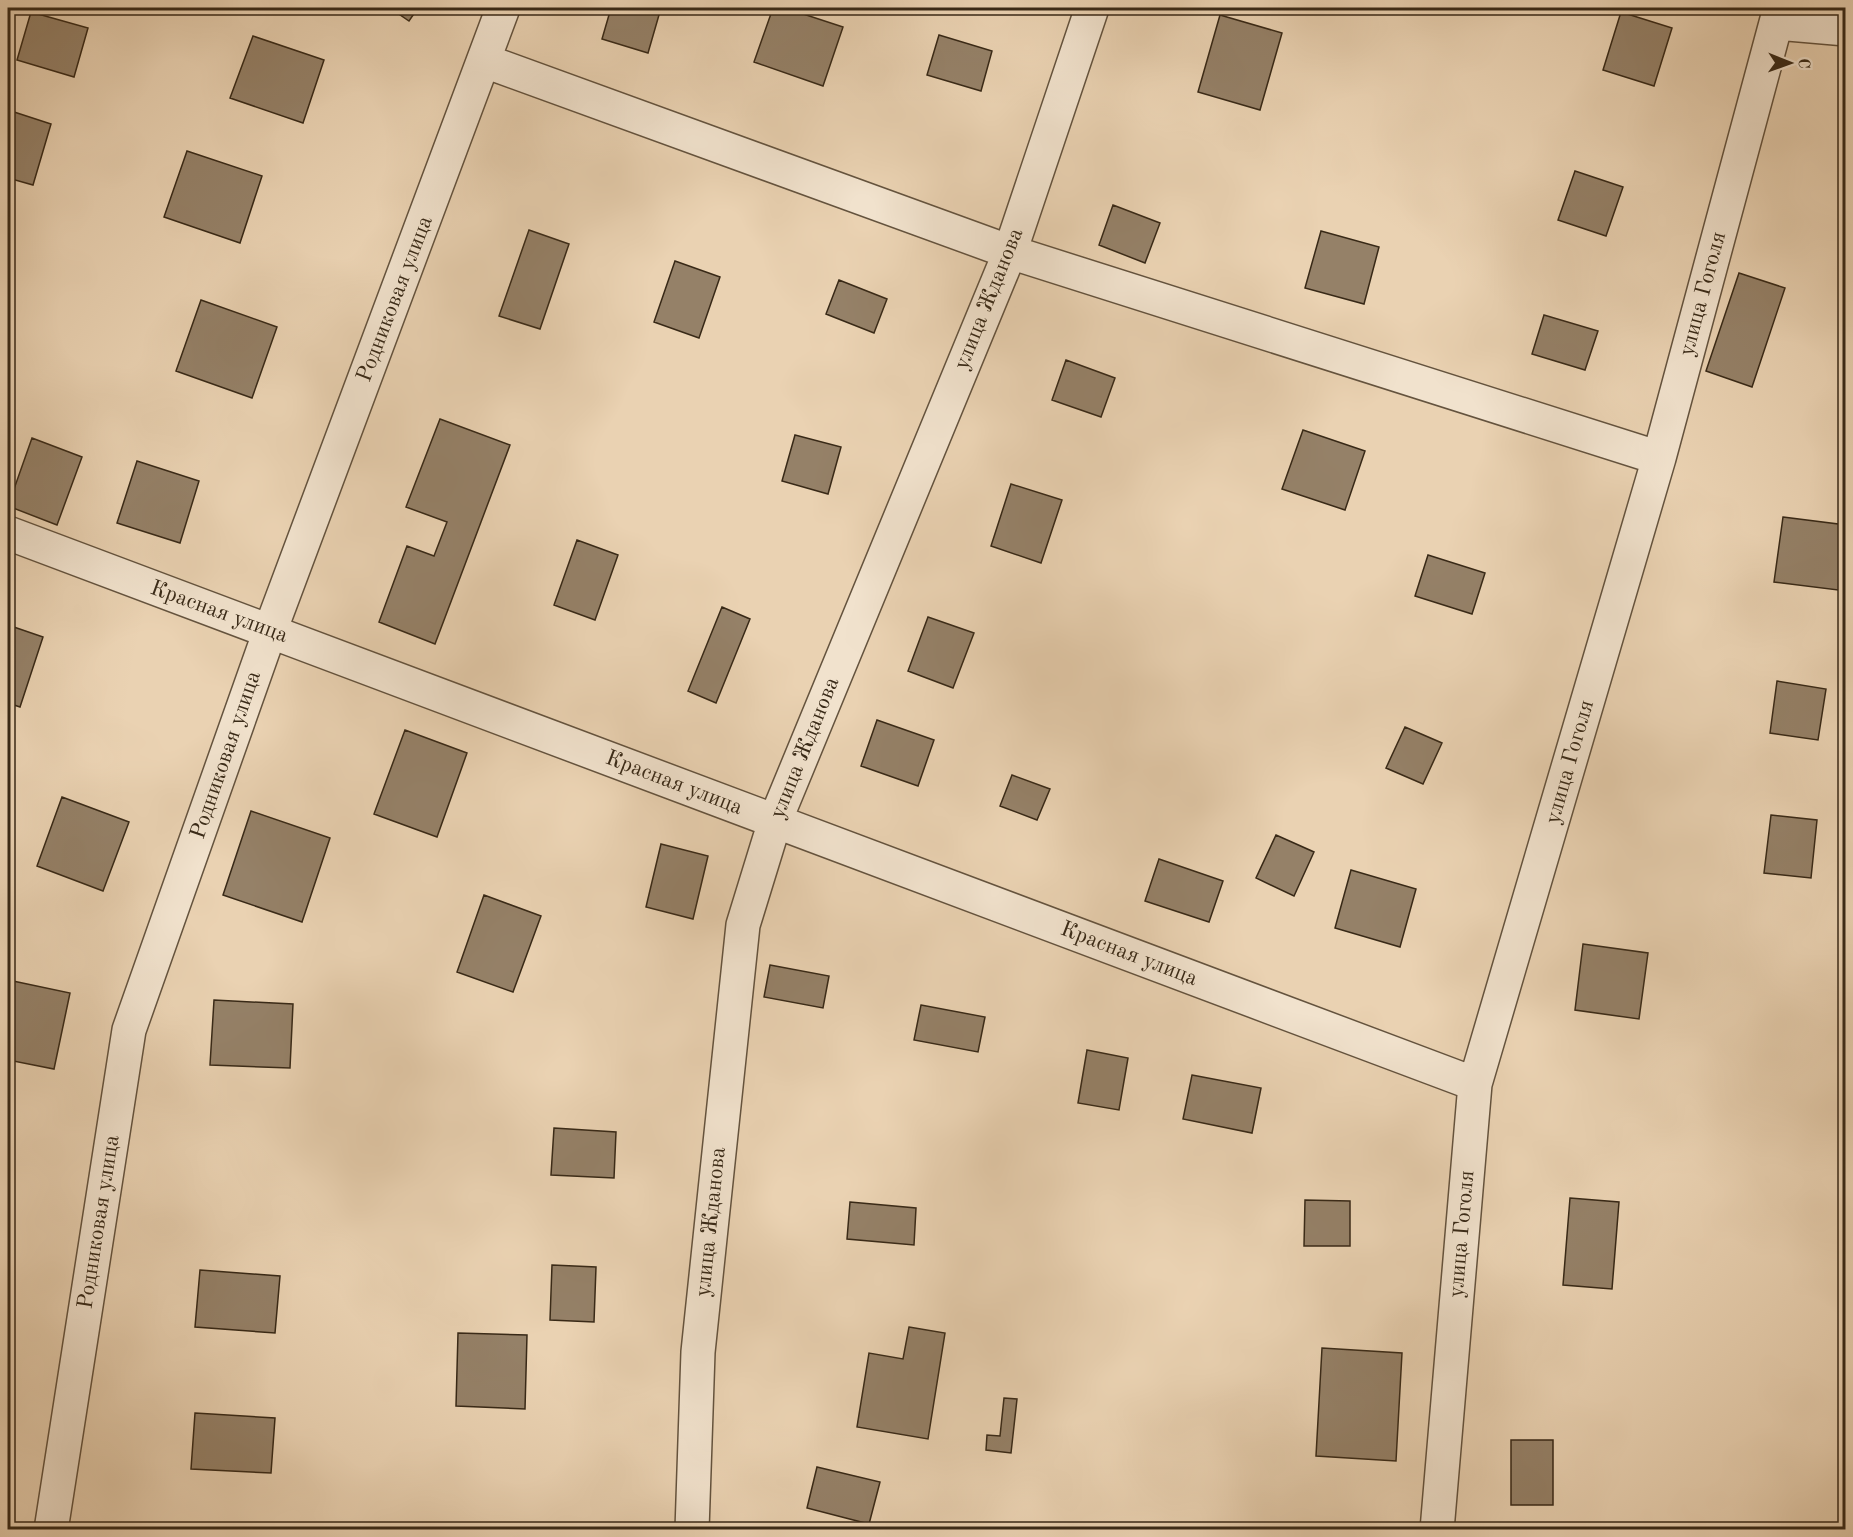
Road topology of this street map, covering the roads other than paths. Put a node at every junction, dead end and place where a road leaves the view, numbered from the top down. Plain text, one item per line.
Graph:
1 (503, 8) edge
2 (1092, 8) edge
3 (1778, 15) edge
4 (1845, 29) edge
5 (485, 61) junction
6 (1010, 252) junction
7 (1659, 458) junction
8 (8, 533) edge
9 (270, 631) junction
10 (775, 821) junction
11 (1475, 1084) junction
12 (51, 1530) edge
13 (692, 1530) edge
14 (1437, 1530) edge

1 - 5 street, Родниковая улица
2 - 6 street, улица Жданова
3 - 4 street
3 - 7 street, улица Гоголя
5 - 6 street
5 - 9 street, Родниковая улица
6 - 7 street
6 - 10 street, улица Жданова
7 - 11 street, улица Гоголя
8 - 9 street, Красная улица
9 - 10 street, Красная улица
9 - 12 street, Родниковая улица
10 - 11 street, Красная улица
10 - 13 street, улица Жданова
11 - 14 street, улица Гоголя

